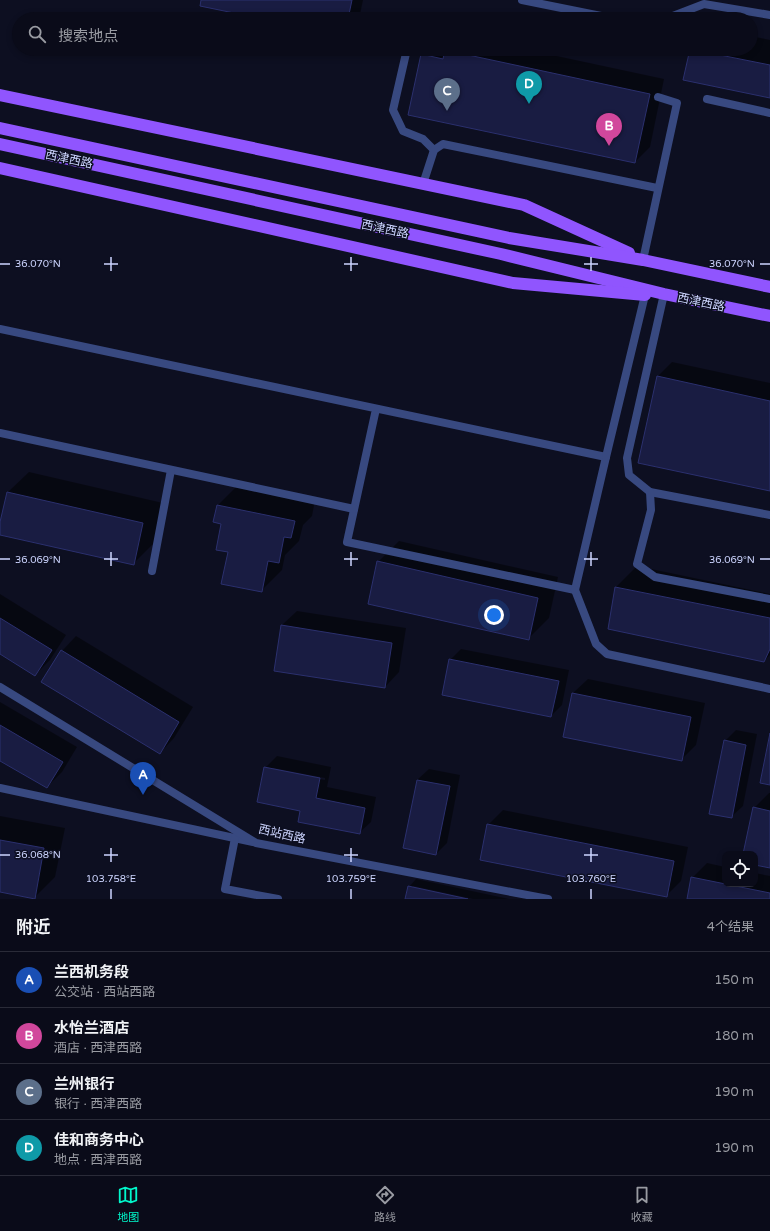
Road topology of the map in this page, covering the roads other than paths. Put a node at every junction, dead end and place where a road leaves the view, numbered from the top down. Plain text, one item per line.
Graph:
1 (522, 0) edge
2 (581, 12) edge
3 (683, 12) edge
4 (752, 12) edge
5 (758, 13) edge
6 (770, 15) edge
7 (405, 56) edge
8 (0, 95) edge
9 (658, 97) dead end
10 (707, 99) dead end
11 (770, 113) edge
12 (0, 128) edge
13 (0, 144) edge
14 (434, 150) junction
15 (0, 168) edge
16 (423, 184) junction
17 (657, 188) junction
18 (643, 260) junction
19 (770, 287) edge
20 (664, 294) junction
21 (644, 295) junction
22 (770, 316) edge
23 (0, 329) edge
24 (376, 409) junction
25 (0, 433) edge
26 (606, 457) junction
27 (171, 470) junction
28 (650, 492) junction
29 (354, 509) junction
30 (770, 515) edge
31 (152, 571) dead end
32 (575, 590) junction
33 (770, 600) edge
34 (0, 687) edge
35 (770, 689) edge
36 (0, 788) edge
37 (235, 838) junction
38 (256, 843) junction
39 (278, 899) edge
40 (548, 899) edge

1 - 2 street
3 - 4 street
5 - 6 street
7 - 14 street
8 - 16 main road
9 - 17 street
10 - 11 street
12 - 18 main road, 西津西路
13 - 20 main road, 西津西路
14 - 16 street
14 - 17 street
15 - 21 main road
16 - 18 main road
17 - 18 street
18 - 19 main road, 西津西路
20 - 21 main road
20 - 22 main road, 西津西路
20 - 28 street
21 - 26 street
23 - 24 street
24 - 26 street
24 - 29 street
25 - 27 street
26 - 32 street
27 - 29 street
27 - 31 street
28 - 30 street
28 - 33 street
29 - 32 street
32 - 35 street
34 - 38 street, 西站西路
36 - 37 street
37 - 38 street
37 - 39 street
38 - 40 street, 西站西路

